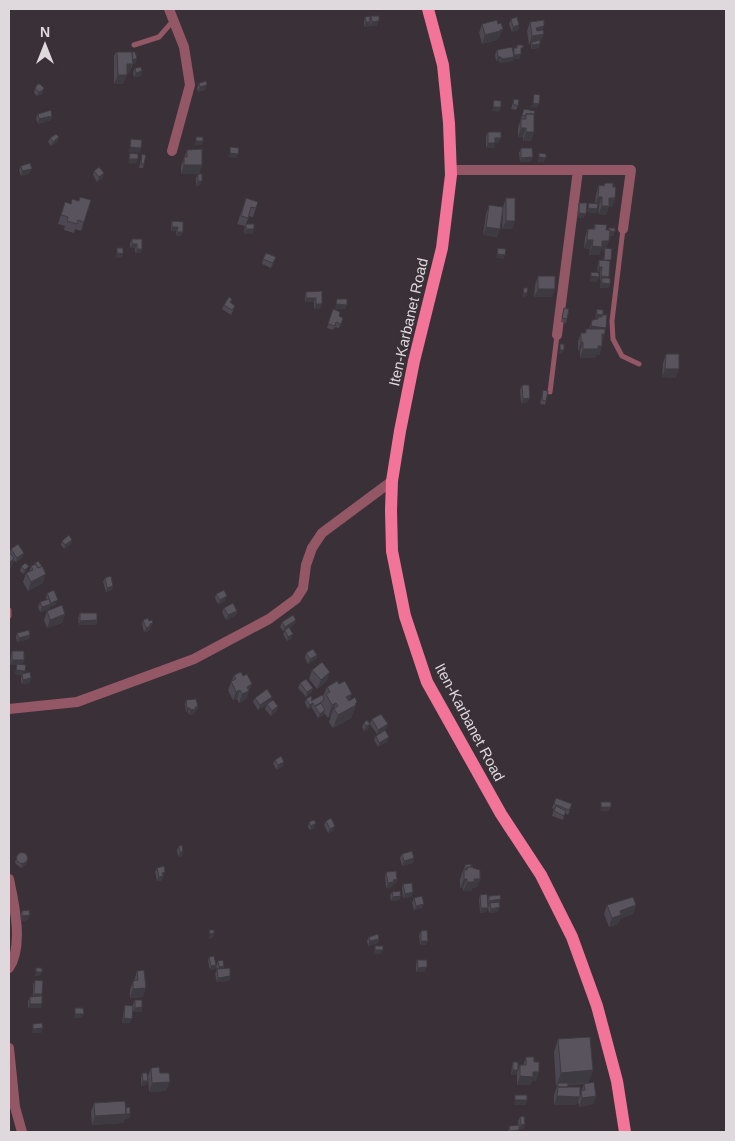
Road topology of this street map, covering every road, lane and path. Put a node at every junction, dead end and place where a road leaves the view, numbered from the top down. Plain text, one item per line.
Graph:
1 (169, 9) edge
2 (428, 9) edge
3 (173, 21) junction
4 (134, 45) dead end
5 (172, 151) dead end
6 (451, 170) junction
7 (578, 170) junction
8 (623, 229) joint
9 (557, 335) joint
10 (639, 364) dead end
11 (550, 392) edge
12 (392, 481) junction
13 (9, 610) edge
14 (9, 616) edge
15 (9, 709) edge
16 (9, 879) edge
17 (9, 968) edge
18 (9, 1048) edge
19 (22, 1132) edge
20 (625, 1132) edge

1 - 3 street
2 - 6 main road, Iten-Karbanet Road
3 - 4 lane
3 - 5 street
6 - 7 street
6 - 12 main road, Iten-Karbanet Road
7 - 8 street
7 - 9 street
8 - 10 lane
9 - 11 lane
12 - 15 street
12 - 20 main road, Iten-Karbanet Road
13 - 14 lane
16 - 17 street
18 - 19 street

